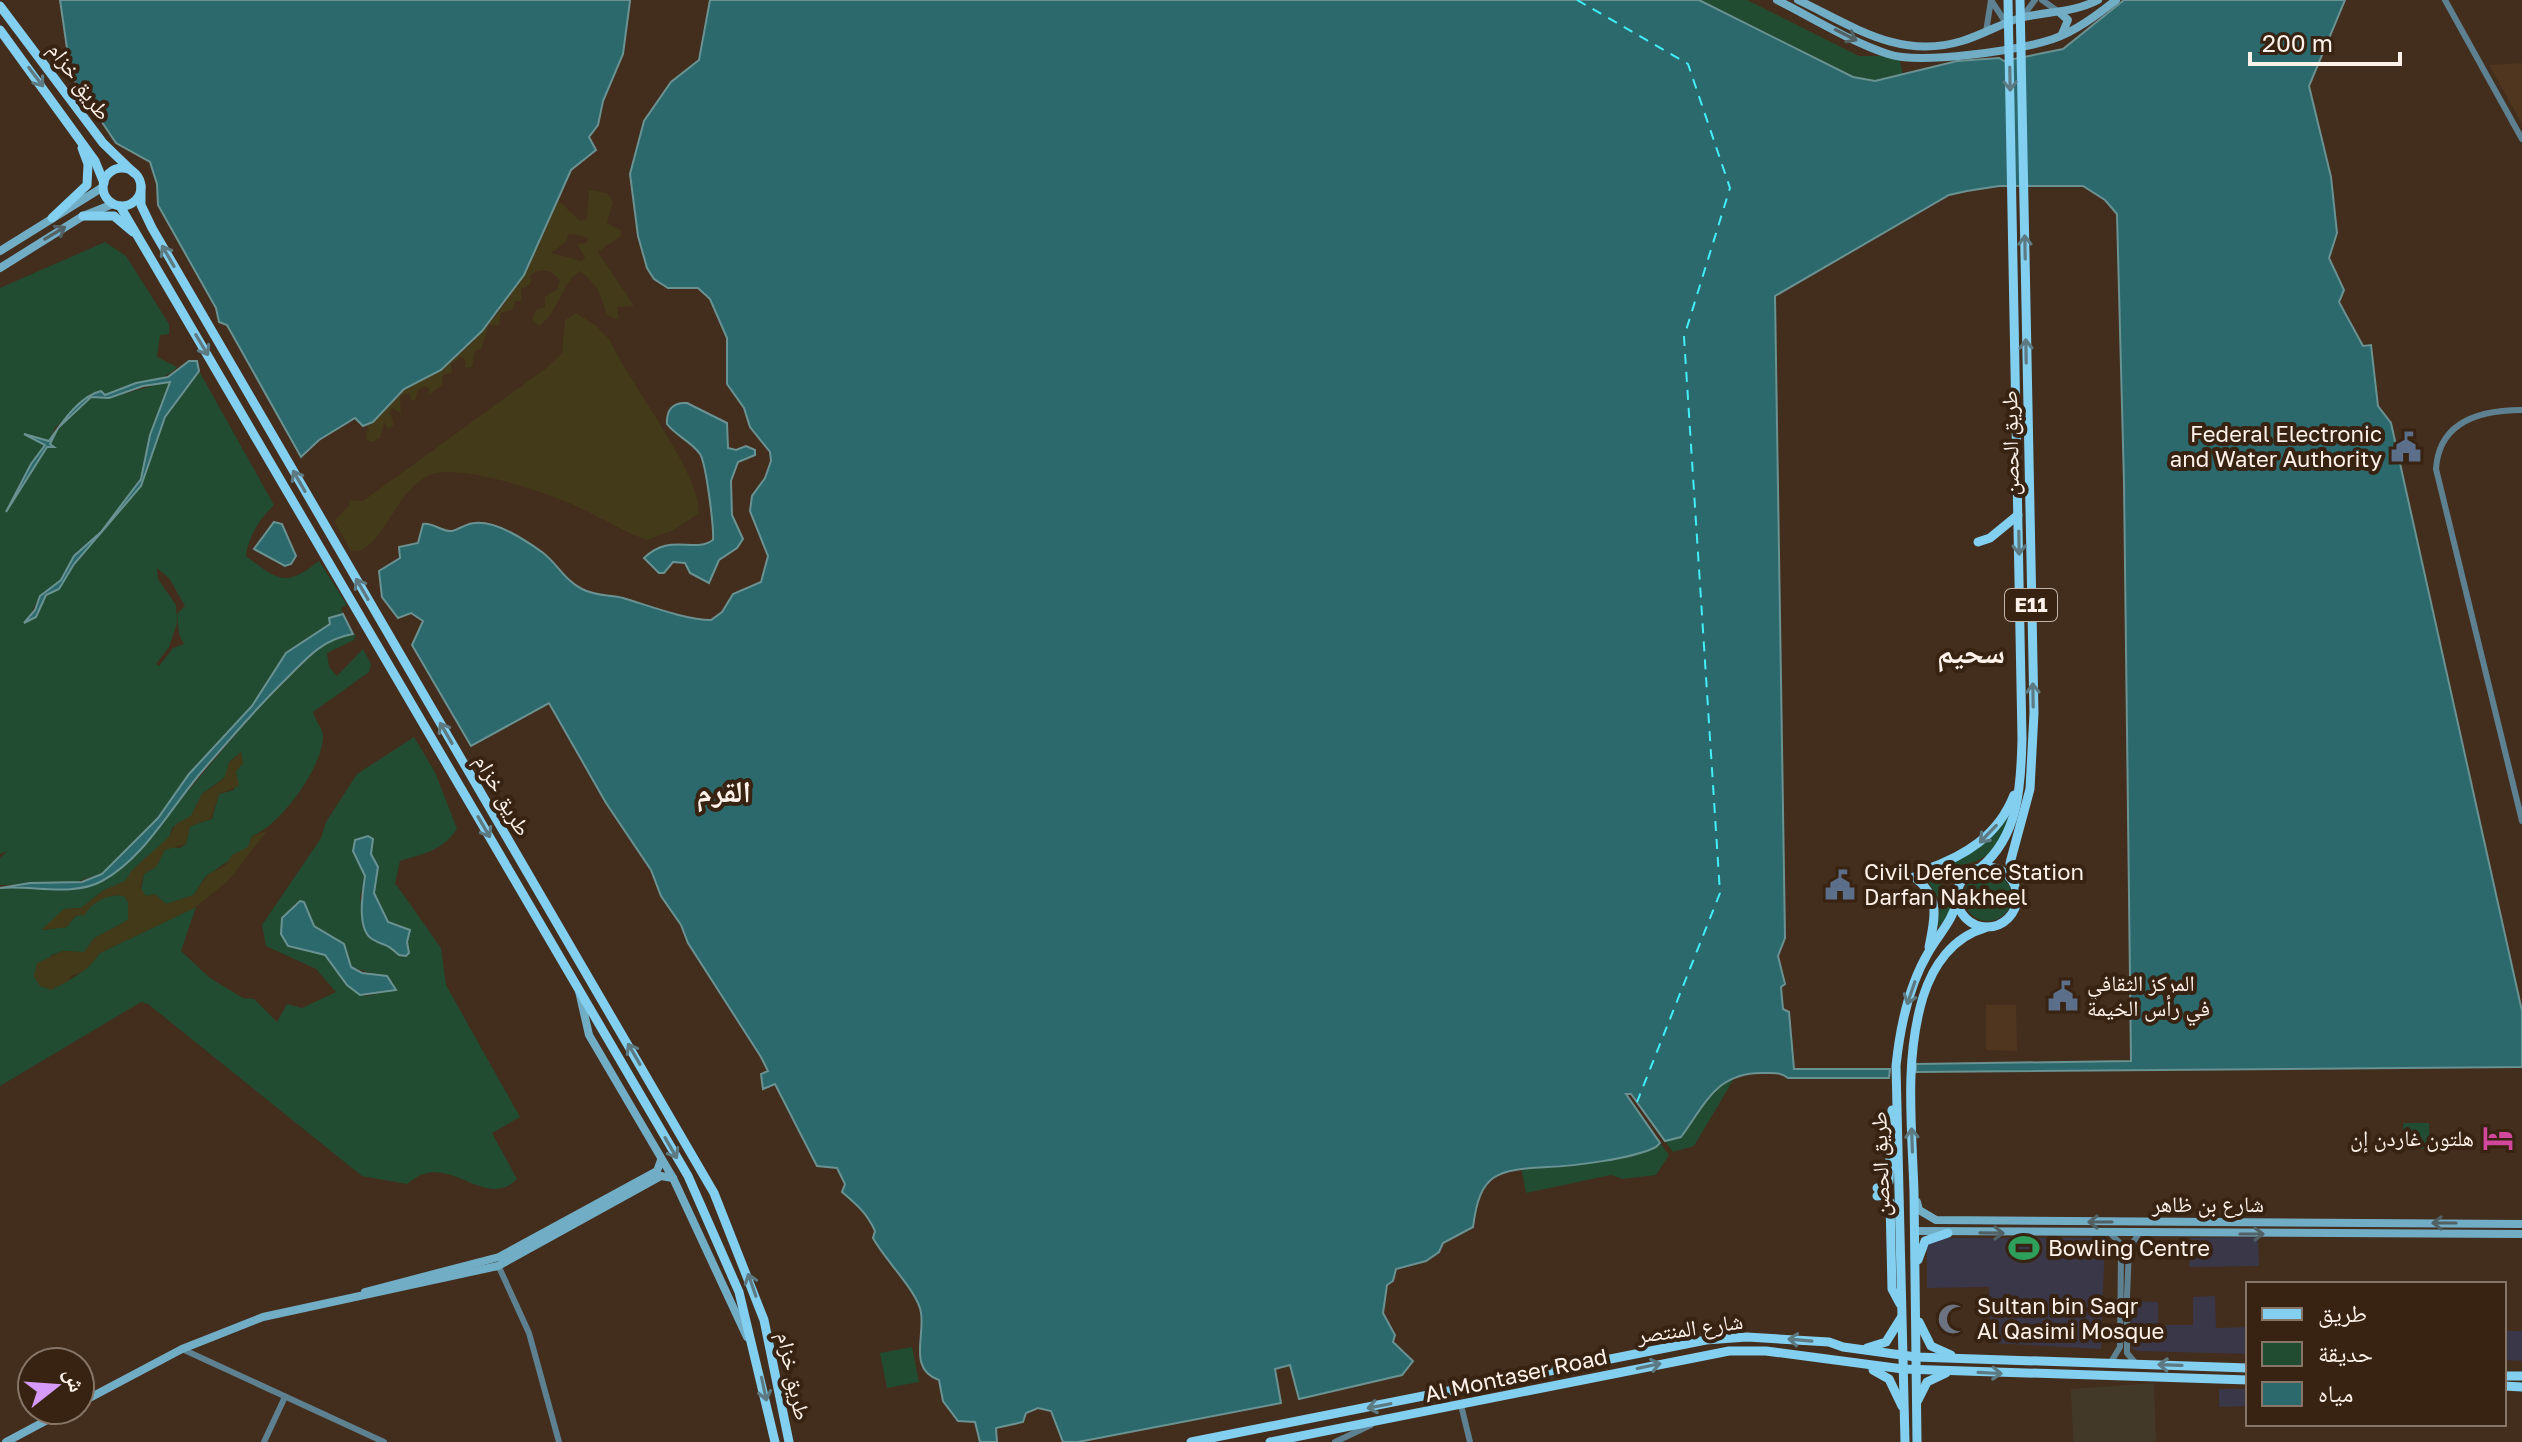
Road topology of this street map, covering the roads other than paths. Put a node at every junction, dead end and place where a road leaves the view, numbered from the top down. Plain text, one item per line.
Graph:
1 (1777, 0) edge
2 (2008, 0) edge
3 (2020, 0) edge
4 (2035, 0) edge
5 (2042, 0) edge
6 (2098, 0) edge
7 (2116, 0) edge
8 (2445, 0) edge
9 (1807, 2) edge
10 (0, 6) edge
11 (2059, 12) junction
12 (2022, 18) junction
13 (2006, 23) junction
14 (0, 30) edge
15 (1986, 32) junction
16 (2062, 35) junction
17 (1994, 49) junction
18 (70, 124) junction
19 (2522, 139) edge
20 (134, 173) junction
21 (104, 185) junction
22 (141, 185) junction
23 (117, 205) junction
24 (83, 216) junction
25 (52, 218) junction
26 (0, 251) edge
27 (149, 251) junction
28 (0, 268) edge
29 (2020, 325) junction
30 (2522, 410) edge
31 (2018, 515) junction
32 (1978, 542) dead end
33 (2021, 768) junction
34 (2522, 821) edge
35 (1980, 868) junction
36 (1925, 870) dead end
37 (1914, 877) dead end
38 (2013, 882) junction
39 (1957, 899) junction
40 (1985, 928) junction
41 (1928, 952) junction
42 (578, 989) junction
43 (1896, 1095) junction
44 (1897, 1148) junction
45 (661, 1160) junction
46 (673, 1178) junction
47 (1914, 1189) junction
48 (2065, 1222) junction
49 (2388, 1223) junction
50 (2522, 1224) edge
51 (1914, 1231) junction
52 (2522, 1232) edge
53 (1948, 1233) junction
54 (2046, 1233) junction
55 (2110, 1233) junction
56 (2139, 1233) junction
57 (2357, 1235) junction
58 (2120, 1247) junction
59 (2129, 1249) junction
60 (496, 1262) junction
61 (1915, 1275) junction
62 (739, 1292) junction
63 (1915, 1307) junction
64 (1902, 1312) junction
65 (764, 1323) junction
66 (1727, 1338) junction
67 (1843, 1347) junction
68 (2124, 1348) junction
69 (182, 1349) junction
70 (757, 1355) junction
71 (1702, 1355) junction
72 (1903, 1356) junction
73 (1916, 1357) junction
74 (1962, 1359) junction
75 (1842, 1362) junction
76 (2106, 1364) junction
77 (2137, 1365) junction
78 (2246, 1368) edge
79 (1903, 1369) junction
80 (1916, 1370) junction
81 (1952, 1371) junction
82 (2246, 1380) edge
83 (96, 1395) edge
84 (284, 1399) junction
85 (1916, 1403) junction
86 (1461, 1405) junction
87 (1904, 1412) junction
88 (1374, 1423) junction
89 (36, 1426) edge
90 (6, 1442) edge
91 (264, 1442) edge
92 (384, 1442) edge
93 (559, 1442) edge
94 (775, 1442) edge
95 (789, 1442) edge
96 (1191, 1442) edge
97 (1270, 1442) edge
98 (1335, 1442) edge
99 (1470, 1442) edge
100 (1905, 1442) edge
101 (1917, 1442) edge

1 -> 17 street
2 -> 29 main road, طريق الحصن / E11
29 -> 3 main road, طريق الحصن / E11
4 - 12 street
5 - 11 street
6 - 11 street
7 - 16 street
8 - 19 street
9 - 15 street
10 - 20 main road, طريق خزام
11 - 12 street
11 - 16 street
12 - 13 street
13 - 15 street
13 - 15 street
14 -> 18 main road, طريق خزام
15 - 17 street
16 - 17 street
18 - 21 main road, طريق خزام
18 - 25 main road
20 - 21 main road
20 - 22 main road
21 - 23 main road
21 - 25 street
22 - 23 main road
65 -> 22 main road, طريق خزام
23 - 24 street
23 - 27 main road, طريق خزام
24 - 27 main road
28 -> 24 street
25 - 26 street
27 -> 42 main road, طريق خزام
29 - 31 main road, طريق الحصن / E11
38 -> 29 main road, طريق الحصن / E11
30 - 34 street
31 - 32 main road
31 -> 33 main road, طريق الحصن / E11
33 - 35 main road, طريق الحصن / E11
33 -> 36 main road
35 - 38 main road
35 - 39 main road
37 - 41 main road
38 - 40 main road
39 - 40 main road
39 - 41 main road, طريق الحصن
47 -> 40 main road, طريق الحصن
41 -> 43 main road, طريق الحصن
42 - 45 street
42 -> 62 main road, طريق خزام
43 - 44 main road, طريق الحصن
43 - 64 main road
44 - 51 main road
44 - 64 main road, طريق الحصن
45 - 46 street
45 - 60 street
46 - 60 street
46 - 70 street
47 - 48 street, شارع بن ظاهر
47 - 51 main road, طريق الحصن
49 -> 48 street, شارع بن ظاهر
48 - 54 street
50 -> 49 street, شارع بن ظاهر
49 - 57 street
51 - 53 street, شارع بن ظاهر
51 - 61 main road, طريق الحصن
52 - 57 street, شارع بن ظاهر
53 -> 54 street, شارع بن ظاهر
53 - 61 main road
54 - 55 street, شارع بن ظاهر
55 - 56 street, شارع بن ظاهر
55 - 58 street
56 -> 57 street, شارع بن ظاهر
56 - 59 street
58 - 59 street
58 - 68 street
59 - 68 street
60 - 69 street
60 - 93 street
61 - 63 main road, طريق الحصن
62 - 65 main road
62 - 70 main road, طريق خزام
63 - 73 main road, طريق الحصن
63 - 74 main road
64 - 67 main road
64 - 72 main road, طريق الحصن
65 - 95 main road, طريق خزام
67 -> 66 main road, شارع المنتصر
66 - 71 main road
66 -> 96 main road, شارع المنتصر
67 - 72 main road, شارع المنتصر
68 - 76 street
68 - 77 street
69 - 83 street
69 - 84 street
70 -> 94 main road, طريق خزام
71 - 75 main road, Al Montaser Road
86 -> 71 main road, Al Montaser Road
72 - 73 main road, شارع المنتصر
72 - 79 main road, طريق الحصن
73 - 74 main road, شارع المنتصر
73 - 80 main road, طريق الحصن
74 - 76 main road, شارع المنتصر
75 - 79 main road, Al Montaser Road
75 - 87 main road
76 - 77 main road, شارع المنتصر
78 -> 77 main road, شارع المنتصر
79 - 80 main road, Al Montaser Road
79 - 87 main road, طريق الحصن
80 - 81 main road, Al Montaser Road
80 - 85 main road, طريق الحصن
81 -> 82 main road, Al Montaser Road
81 - 85 main road
84 - 91 street
84 - 92 street
85 - 101 main road, طريق الحصن
86 - 88 main road, Al Montaser Road
86 - 99 street
87 - 100 main road, طريق الحصن
88 - 97 main road, Al Montaser Road
88 - 98 street
89 - 90 street

